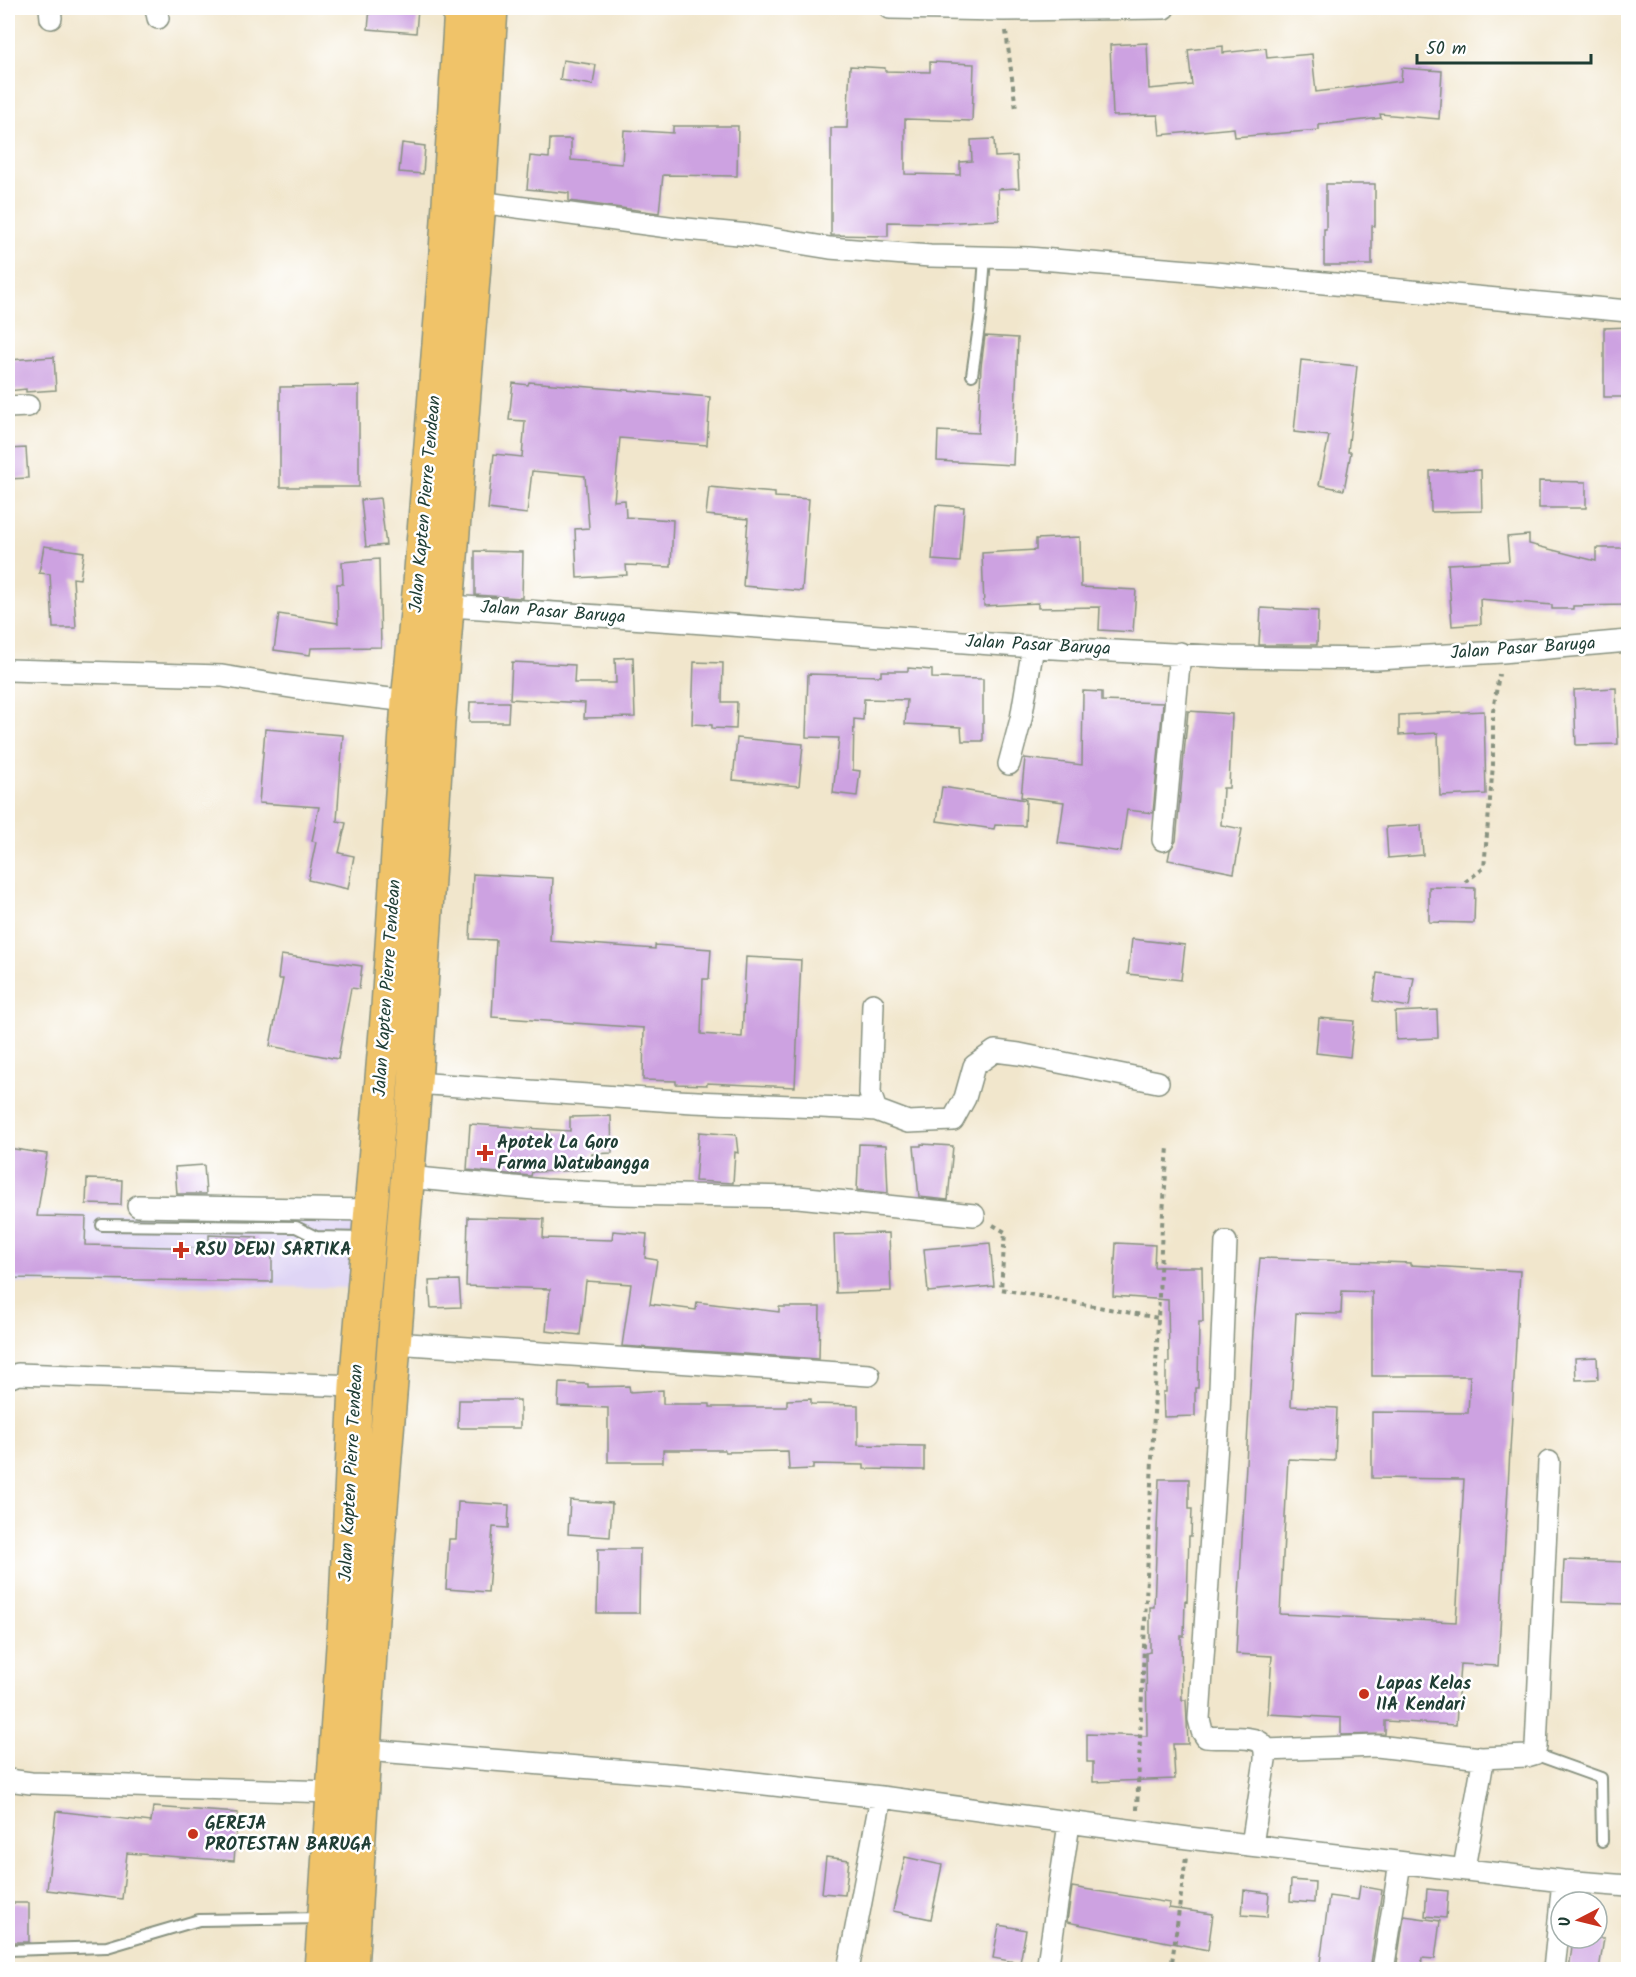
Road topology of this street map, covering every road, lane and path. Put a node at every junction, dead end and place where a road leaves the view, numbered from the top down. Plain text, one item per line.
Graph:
1 (461, 8) edge
2 (491, 8) edge
3 (890, 8) edge
4 (1164, 8) edge
5 (1003, 10) junction
6 (1016, 109) dead end
7 (479, 202) junction
8 (985, 257) junction
9 (1629, 311) edge
10 (972, 375) dead end
11 (433, 605) junction
12 (1629, 641) edge
13 (1033, 648) junction
14 (1502, 652) junction
15 (1180, 653) junction
16 (8, 669) edge
17 (408, 701) junction
18 (1009, 764) dead end
19 (1163, 840) dead end
20 (1464, 882) dead end
21 (873, 1004) dead end
22 (1158, 1082) dead end
23 (415, 1083) junction
24 (876, 1110) junction
25 (1168, 1147) dead end
26 (407, 1177) junction
27 (138, 1206) dead end
28 (974, 1215) joint
29 (369, 1224) junction
30 (102, 1225) dead end
31 (1226, 1242) dead end
32 (1158, 1318) junction
33 (394, 1343) junction
34 (869, 1375) dead end
35 (8, 1378) edge
36 (356, 1386) junction
37 (1549, 1462) dead end
38 (349, 1749) junction
39 (1265, 1750) junction
40 (1534, 1754) junction
41 (1481, 1758) junction
42 (8, 1780) edge
43 (332, 1792) junction
44 (881, 1797) junction
45 (1069, 1824) junction
46 (1136, 1832) junction
47 (1188, 1838) junction
48 (1602, 1841) dead end
49 (1252, 1845) junction
50 (1400, 1863) junction
51 (1464, 1869) junction
52 (1563, 1881) junction
53 (1629, 1886) edge
54 (324, 1917) junction
55 (8, 1950) edge
56 (321, 1970) edge
57 (351, 1970) edge
58 (848, 1970) edge
59 (1047, 1970) edge
60 (1171, 1970) edge
61 (1383, 1970) edge
62 (1554, 1970) edge

1 - 11 highway, Jalan Kapten Pierre Tendean
2 - 7 highway, Jalan Kapten Pierre Tendean
3 - 5 street
4 - 5 street
5 - 6 path
7 - 8 street
7 - 11 highway, Jalan Kapten Pierre Tendean
8 - 9 street
8 - 10 lane
11 - 13 street, Jalan Pasar Baruga
11 - 17 highway, Jalan Kapten Pierre Tendean
11 - 23 highway, Jalan Kapten Pierre Tendean
12 - 14 street, Jalan Pasar Baruga
13 - 15 street, Jalan Pasar Baruga
13 - 18 street
14 - 15 street, Jalan Pasar Baruga
14 - 20 path
15 - 19 street
16 - 17 street
17 - 29 highway, Jalan Kapten Pierre Tendean
21 - 24 street
22 - 24 street
23 - 24 street
23 - 26 highway, Jalan Kapten Pierre Tendean
25 - 32 path
26 - 28 street
26 - 33 highway, Jalan Kapten Pierre Tendean
27 - 29 street
28 - 32 path
29 - 30 lane
29 - 36 highway, Jalan Kapten Pierre Tendean
31 - 39 street
32 - 46 path
33 - 34 street
33 - 38 highway, Jalan Kapten Pierre Tendean
35 - 36 street
36 - 38 highway, Jalan Kapten Pierre Tendean
37 - 40 street
38 - 43 highway, Jalan Kapten Pierre Tendean
38 - 44 street
38 - 57 highway, Jalan Kapten Pierre Tendean
39 - 41 street
39 - 49 street
40 - 41 street
40 - 48 lane
41 - 51 street
42 - 43 street
43 - 54 highway, Jalan Kapten Pierre Tendean
44 - 45 street
44 - 58 street
45 - 46 street
45 - 59 street
46 - 47 street
47 - 49 street
47 - 60 path
49 - 50 street
50 - 51 street
50 - 61 street
51 - 52 street
52 - 53 street
52 - 62 street
54 - 55 lane
54 - 56 highway, Jalan Kapten Pierre Tendean

